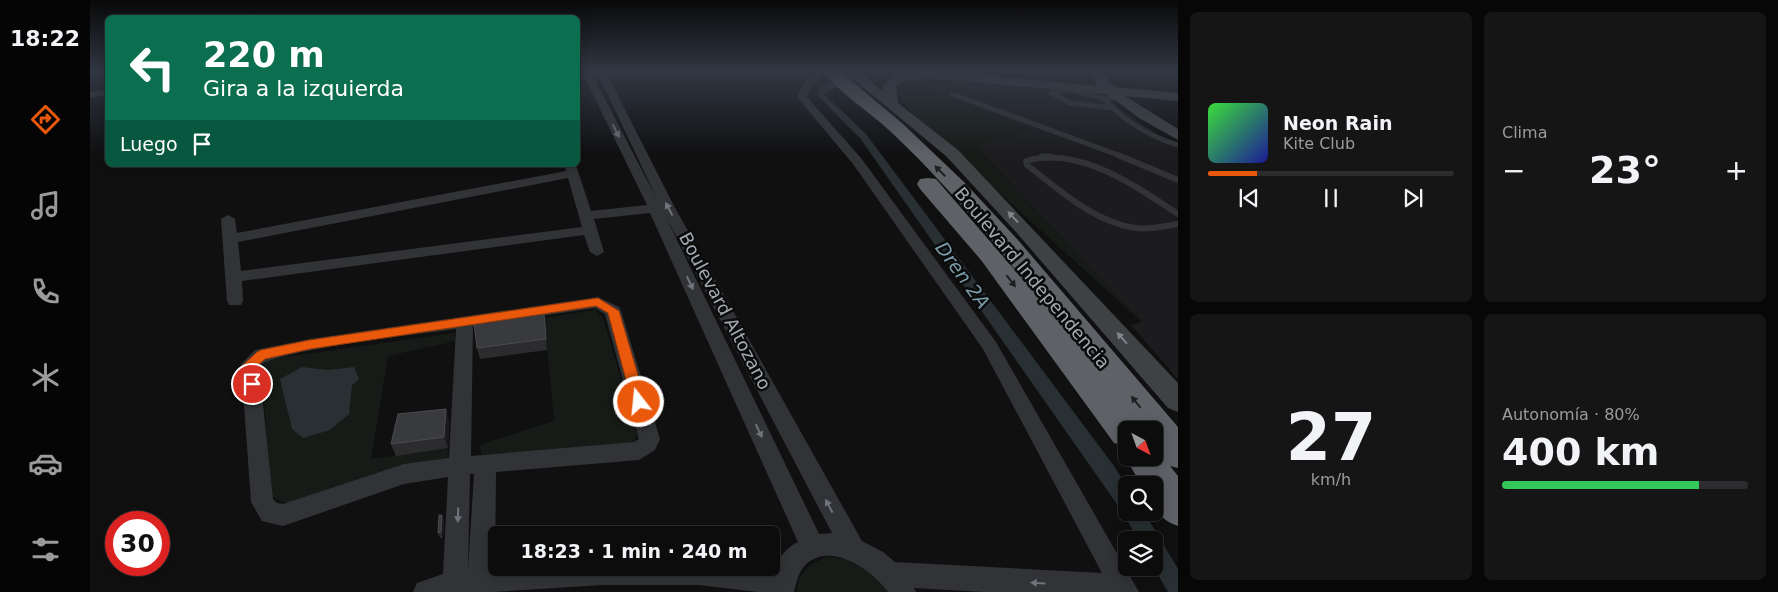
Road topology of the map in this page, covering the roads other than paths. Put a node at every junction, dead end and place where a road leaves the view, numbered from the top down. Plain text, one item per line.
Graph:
1 (600, 100) edge
2 (615, 100) edge
3 (804, 100) edge
4 (855, 100) edge
5 (862, 100) edge
6 (884, 100) edge
7 (891, 100) edge
8 (967, 100) edge
9 (1061, 100) edge
10 (1092, 100) edge
11 (1123, 100) edge
12 (1133, 100) edge
13 (1140, 100) edge
14 (1136, 101) junction
15 (891, 103) junction
16 (1177, 138) edge
17 (571, 169) edge
18 (1178, 180) edge
19 (652, 202) junction
20 (1178, 214) edge
21 (586, 217) junction
22 (228, 219) dead end
23 (1178, 224) edge
24 (230, 240) junction
25 (597, 252) dead end
26 (234, 277) junction
27 (236, 301) dead end
28 (465, 322) junction
29 (1150, 369) junction
30 (1171, 378) dead end
31 (1178, 401) edge
32 (1118, 423) edge
33 (1178, 453) edge
34 (485, 464) junction
35 (460, 466) junction
36 (1149, 466) edge
37 (1178, 508) edge
38 (813, 547) junction
39 (853, 548) junction
40 (482, 581) junction
41 (896, 583) edge
42 (781, 587) edge
43 (455, 588) edge
44 (1124, 590) edge
45 (426, 592) edge

1 -> 19 street, Boulevard Altozano
39 -> 2 street, Boulevard Altozano
3 - 44 street
4 -> 32 highway, Boulevard Independencia
33 -> 5 highway, Boulevard Independencia
6 - 15 main road, Boulevard Independencia
7 - 15 main road
8 - 18 lane
9 - 10 lane
11 - 16 main road
12 - 14 main road
13 - 14 main road
14 - 16 main road
29 -> 15 main road, Boulevard Independencia
17 - 21 street
17 - 24 street
19 - 21 street
19 -> 38 street, Boulevard Altozano
20 - 23 lane
21 - 25 street
21 - 26 street
22 - 24 street
24 - 26 street
26 - 27 street
28 - 34 street
28 - 35 street
28 - 35 street
29 - 30 lane
29 - 31 main road, Boulevard Independencia
34 - 35 street
34 - 40 street
35 -> 43 street
36 - 37 highway
38 - 39 street
38 - 42 street
39 - 41 street
40 - 42 street
40 - 43 street
44 -> 41 street
43 - 45 street

